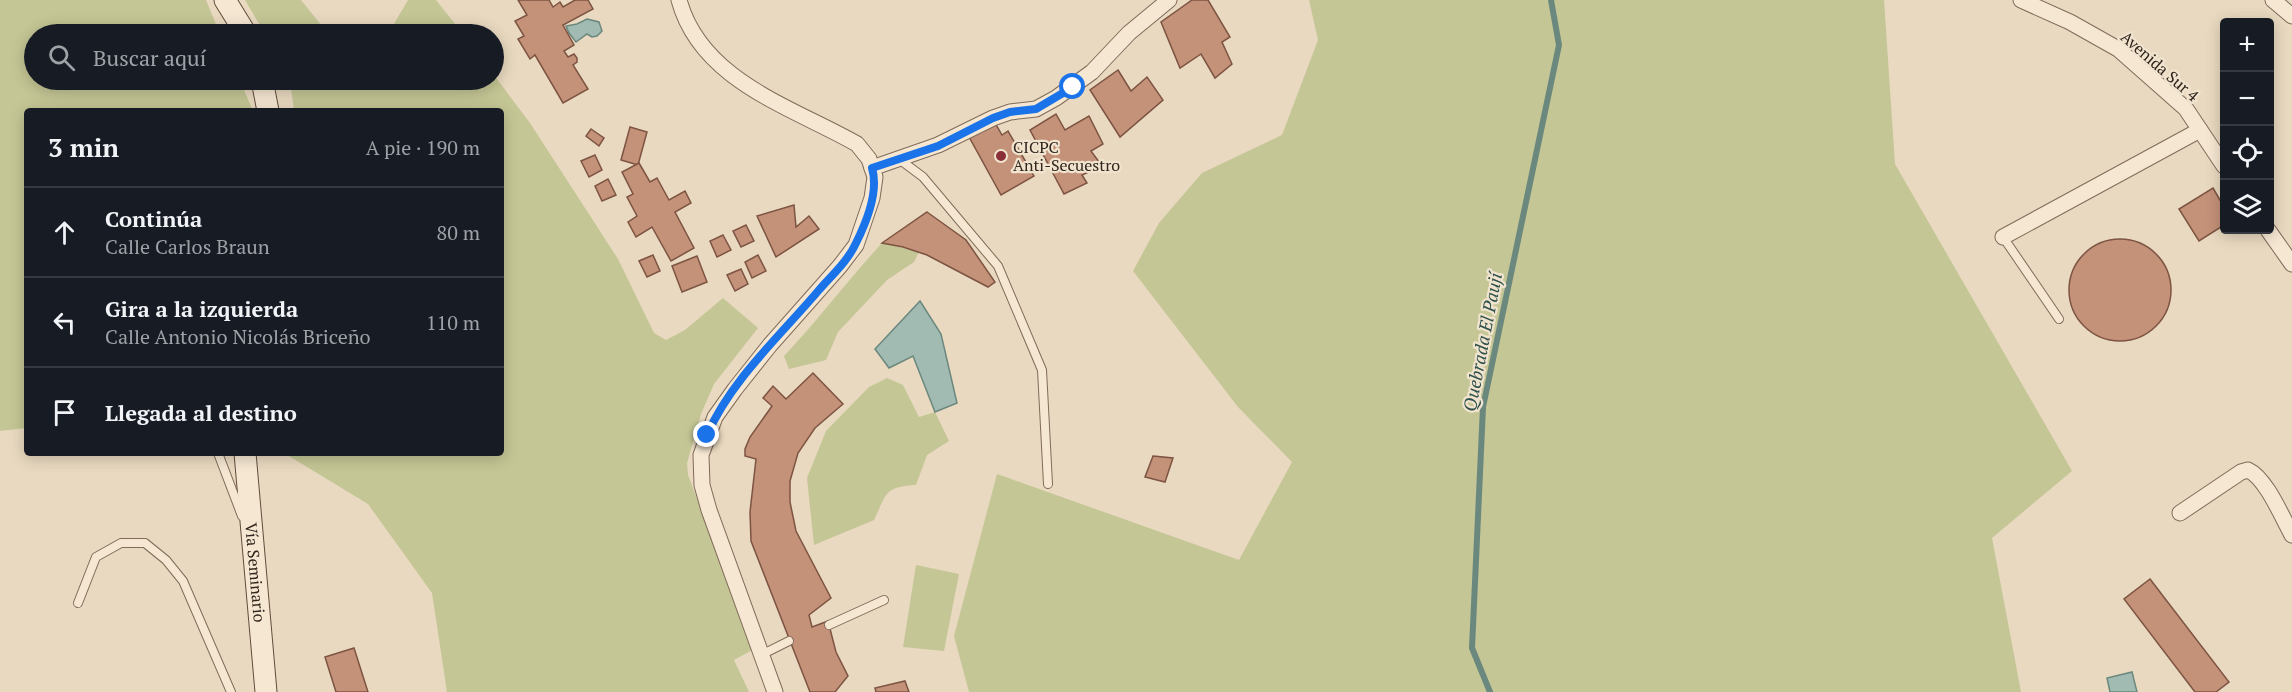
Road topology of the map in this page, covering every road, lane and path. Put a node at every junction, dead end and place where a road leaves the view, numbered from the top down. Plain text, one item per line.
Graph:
1 (225, 0) edge
2 (679, 0) edge
3 (1169, 0) edge
4 (2020, 0) edge
5 (2273, 0) edge
6 (2292, 16) edge
7 (240, 24) edge
8 (264, 90) edge
9 (267, 108) edge
10 (2200, 130) junction
11 (898, 159) junction
12 (2220, 160) edge
13 (872, 168) junction
14 (2271, 234) edge
15 (2003, 237) joint
16 (2292, 264) edge
17 (2059, 319) dead end
18 (219, 456) edge
19 (245, 456) edge
20 (1048, 484) dead end
21 (2180, 513) dead end
22 (2292, 535) edge
23 (254, 545) junction
24 (885, 600) dead end
25 (78, 603) dead end
26 (829, 625) dead end
27 (789, 641) dead end
28 (761, 655) junction
29 (231, 692) edge
30 (266, 692) edge
31 (775, 692) edge

1 - 7 main road
2 - 13 street
3 - 11 street
4 - 10 street, Avenida Sur 4
5 - 6 street
8 - 9 main road
10 - 12 street, Avenida Sur 4
10 - 15 street
11 - 13 street
11 - 20 lane
13 - 28 street
14 - 16 street
15 - 17 lane
18 - 23 lane
19 - 23 main road, Vía Seminario
21 - 22 street
23 - 30 main road, Vía Seminario
24 - 26 lane
25 - 29 lane
27 - 28 lane
28 - 31 street

